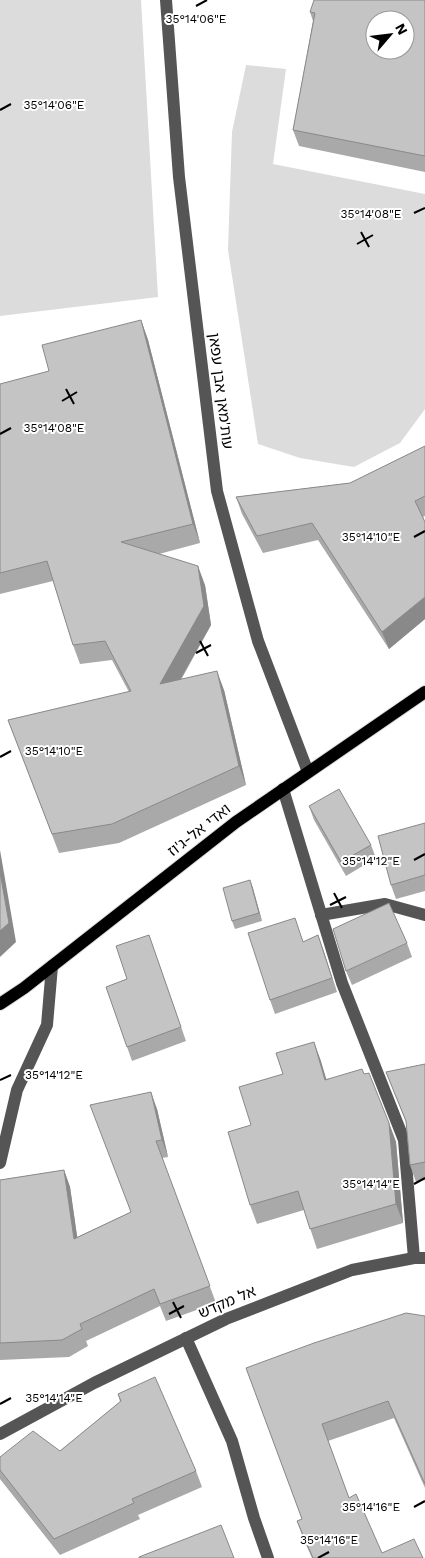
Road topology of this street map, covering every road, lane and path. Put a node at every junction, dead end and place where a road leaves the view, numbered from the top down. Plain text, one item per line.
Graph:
1 (166, 0) edge
2 (425, 692) edge
3 (308, 772) junction
4 (283, 789) junction
5 (321, 915) junction
6 (425, 915) edge
7 (52, 966) junction
8 (0, 1004) edge
9 (0, 1163) edge
10 (419, 1258) edge
11 (186, 1338) junction
12 (0, 1434) edge
13 (268, 1558) edge

1 - 3 street, עות'מאן אבן עפאן
2 - 3 main road, ואדי אל-ג'וז
3 - 4 main road, ואדי אל-ג'וז
4 - 5 street
4 - 7 main road, ואדי אל-ג'וז
5 - 6 street
5 - 10 street
7 - 8 main road, ואדי אל-ג'וז
7 - 9 street
10 - 11 street, אל מקדש
11 - 12 street, אל מקדש
11 - 13 street

